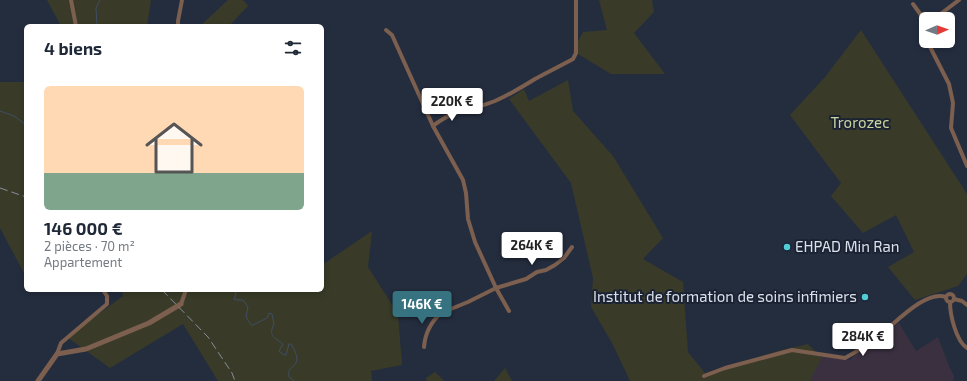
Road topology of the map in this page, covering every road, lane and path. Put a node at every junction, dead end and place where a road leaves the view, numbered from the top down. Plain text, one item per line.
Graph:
1 (71, 0) edge
2 (182, 0) edge
3 (576, 0) edge
4 (959, 0) edge
5 (913, 4) dead end
6 (919, 12) edge
7 (943, 12) edge
8 (76, 24) edge
9 (178, 24) edge
10 (386, 30) dead end
11 (931, 48) edge
12 (433, 126) junction
13 (967, 166) edge
14 (572, 248) dead end
15 (496, 288) junction
16 (105, 292) edge
17 (185, 292) edge
18 (946, 297) junction
19 (954, 298) junction
20 (950, 302) junction
21 (181, 304) joint
22 (967, 305) edge
23 (432, 308) dead end
24 (509, 310) dead end
25 (441, 313) junction
26 (424, 347) dead end
27 (967, 348) edge
28 (57, 354) junction
29 (704, 376) dead end
30 (38, 381) edge

1 - 8 street
2 - 9 street
3 - 12 street
4 - 7 street
5 - 6 street
10 - 12 street
11 - 13 street
12 - 15 street
14 - 15 street
15 - 24 street
15 - 25 street
16 - 28 street
17 - 21 street
18 - 19 street
18 - 20 street
18 - 29 street
19 - 20 street
19 - 22 street
20 - 27 street
21 - 28 street
23 - 25 street
25 - 26 street
28 - 30 street

